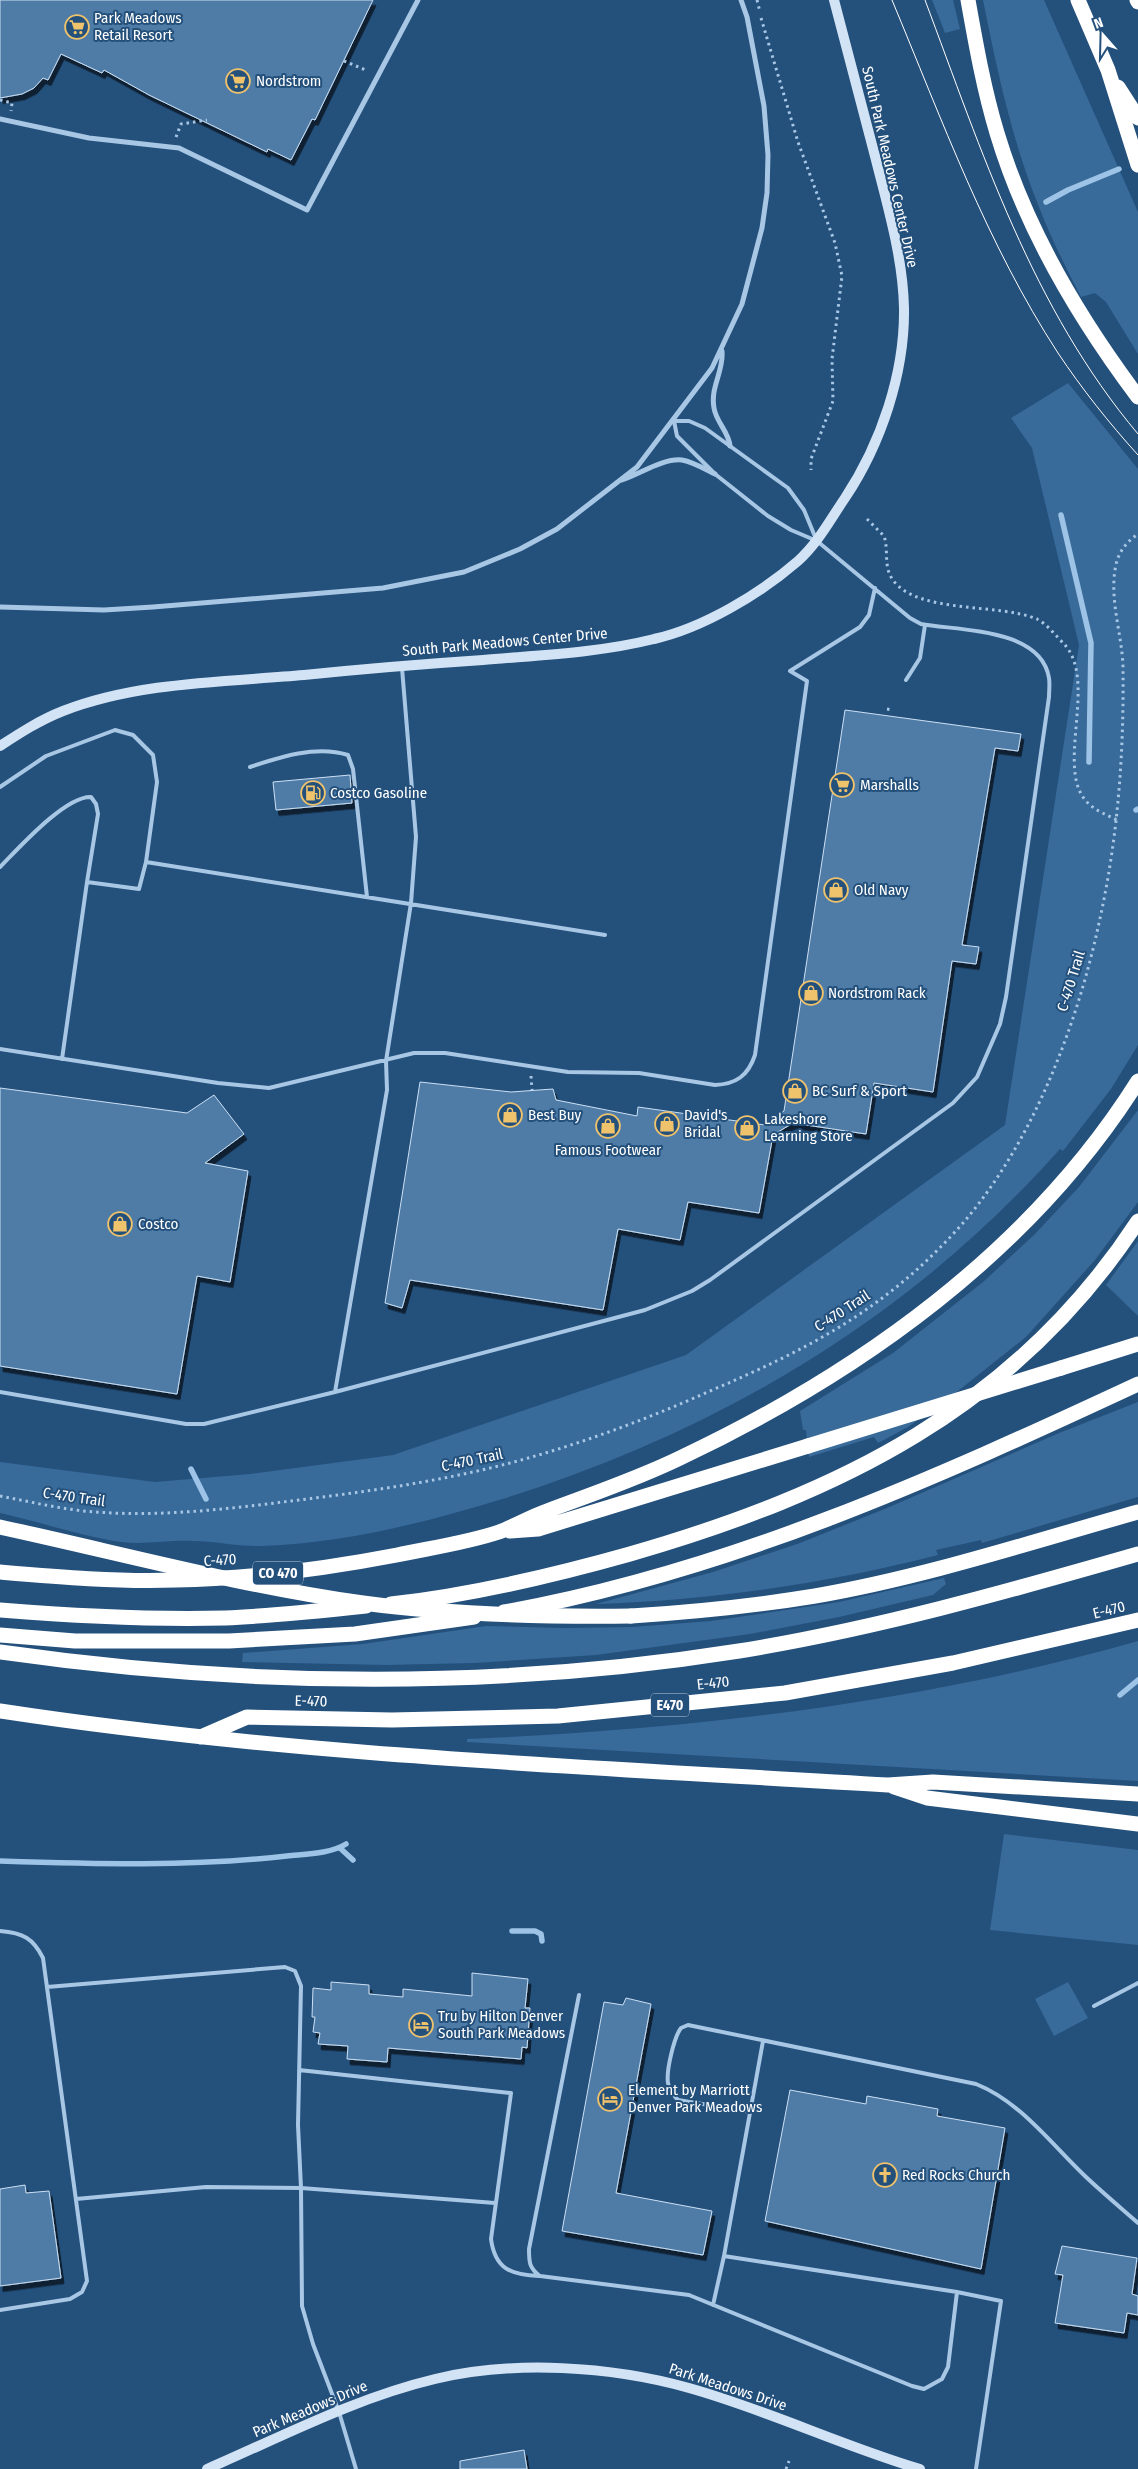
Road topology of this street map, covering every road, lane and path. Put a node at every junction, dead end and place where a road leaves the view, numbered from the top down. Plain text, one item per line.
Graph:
1 (418, 0) edge
2 (741, 0) edge
3 (756, 0) edge
4 (834, 0) edge
5 (968, 0) edge
6 (1078, 0) edge
7 (344, 61) dead end
8 (1108, 70) junction
9 (378, 75) junction
10 (1138, 118) edge
11 (0, 119) edge
12 (208, 120) dead end
13 (173, 147) junction
14 (1138, 165) edge
15 (722, 348) junction
16 (1138, 396) edge
17 (674, 421) junction
18 (730, 446) junction
19 (811, 470) dead end
20 (715, 474) junction
21 (619, 481) junction
22 (867, 519) dead end
23 (1138, 534) edge
24 (817, 541) junction
25 (875, 588) junction
26 (0, 607) edge
27 (925, 625) junction
28 (402, 666) junction
29 (906, 680) dead end
30 (887, 709) dead end
31 (893, 710) dead end
32 (0, 746) edge
33 (250, 767) dead end
34 (0, 787) edge
35 (1118, 820) junction
36 (146, 862) junction
37 (0, 867) edge
38 (86, 882) junction
39 (367, 897) junction
40 (411, 903) junction
41 (605, 935) dead end
42 (0, 1049) edge
43 (62, 1058) junction
44 (386, 1061) junction
45 (1138, 1081) edge
46 (1138, 1221) edge
47 (1138, 1344) edge
48 (1138, 1384) edge
49 (0, 1392) edge
50 (335, 1392) junction
51 (0, 1496) edge
52 (1138, 1512) edge
53 (0, 1527) edge
54 (499, 1532) junction
55 (1138, 1554) edge
56 (0, 1572) edge
57 (0, 1610) edge
58 (1138, 1620) edge
59 (0, 1635) edge
60 (0, 1652) edge
61 (0, 1710) edge
62 (200, 1738) junction
63 (888, 1785) junction
64 (1138, 1794) edge
65 (1138, 1824) edge
66 (0, 1930) edge
67 (1138, 1984) edge
68 (47, 1987) junction
69 (579, 1995) dead end
70 (1094, 2006) dead end
71 (763, 2042) junction
72 (299, 2070) junction
73 (751, 2112) junction
74 (301, 2188) junction
75 (76, 2199) junction
76 (495, 2203) junction
77 (1138, 2223) edge
78 (724, 2256) junction
79 (540, 2276) junction
80 (958, 2292) junction
81 (714, 2306) junction
82 (0, 2310) edge
83 (339, 2412) junction
84 (789, 2461) dead end
85 (206, 2469) edge
86 (356, 2469) edge
87 (786, 2469) edge
88 (920, 2469) edge
89 (976, 2469) edge

1 - 9 street
2 - 15 street
3 - 19 path
4 - 24 main road, South Park Meadows Center Drive
5 - 16 highway
6 - 8 highway
7 - 9 path
8 - 10 highway
8 - 14 highway
9 - 13 street
11 - 13 street
12 - 13 path
15 - 17 street
15 - 18 street
17 - 18 lane
17 - 20 lane
17 - 21 street
18 - 24 lane
20 - 21 street
20 - 24 lane
21 - 26 street
22 - 35 path
23 - 35 path, C-470 Trail
24 - 25 lane
24 - 28 main road, South Park Meadows Center Drive
25 - 27 lane
25 - 44 lane
27 - 29 lane
27 - 50 lane
28 - 32 main road, South Park Meadows Center Drive
28 - 40 lane
30 - 31 path
33 - 39 lane
34 - 36 lane
35 - 51 path, C-470 Trail
36 - 38 lane
36 - 39 lane
37 - 38 lane
38 - 43 lane
39 - 40 lane
40 - 41 lane
40 - 44 lane
42 - 43 lane
43 - 44 lane
44 - 50 lane
45 - 54 highway
46 - 57 highway
47 - 54 highway, bridge
48 - 59 highway
49 - 50 lane
52 - 53 highway, bridge
54 - 56 highway, C-470 / CO 470
55 - 60 highway
58 - 62 highway, E-470 / E470
61 - 62 highway
62 - 63 highway
63 - 64 highway
63 - 65 highway
66 - 68 lane
67 - 70 lane
68 - 72 lane
68 - 75 lane
69 - 79 lane
71 - 73 lane
71 - 73 lane
71 - 77 lane
72 - 74 lane
72 - 76 lane
73 - 78 lane
74 - 75 lane
74 - 76 lane
74 - 83 lane
75 - 82 lane
76 - 79 lane
78 - 80 lane
78 - 81 lane
79 - 81 lane
80 - 81 lane
80 - 89 lane
83 - 85 main road, Park Meadows Drive
83 - 86 lane
83 - 88 main road, Park Meadows Drive
84 - 87 path

